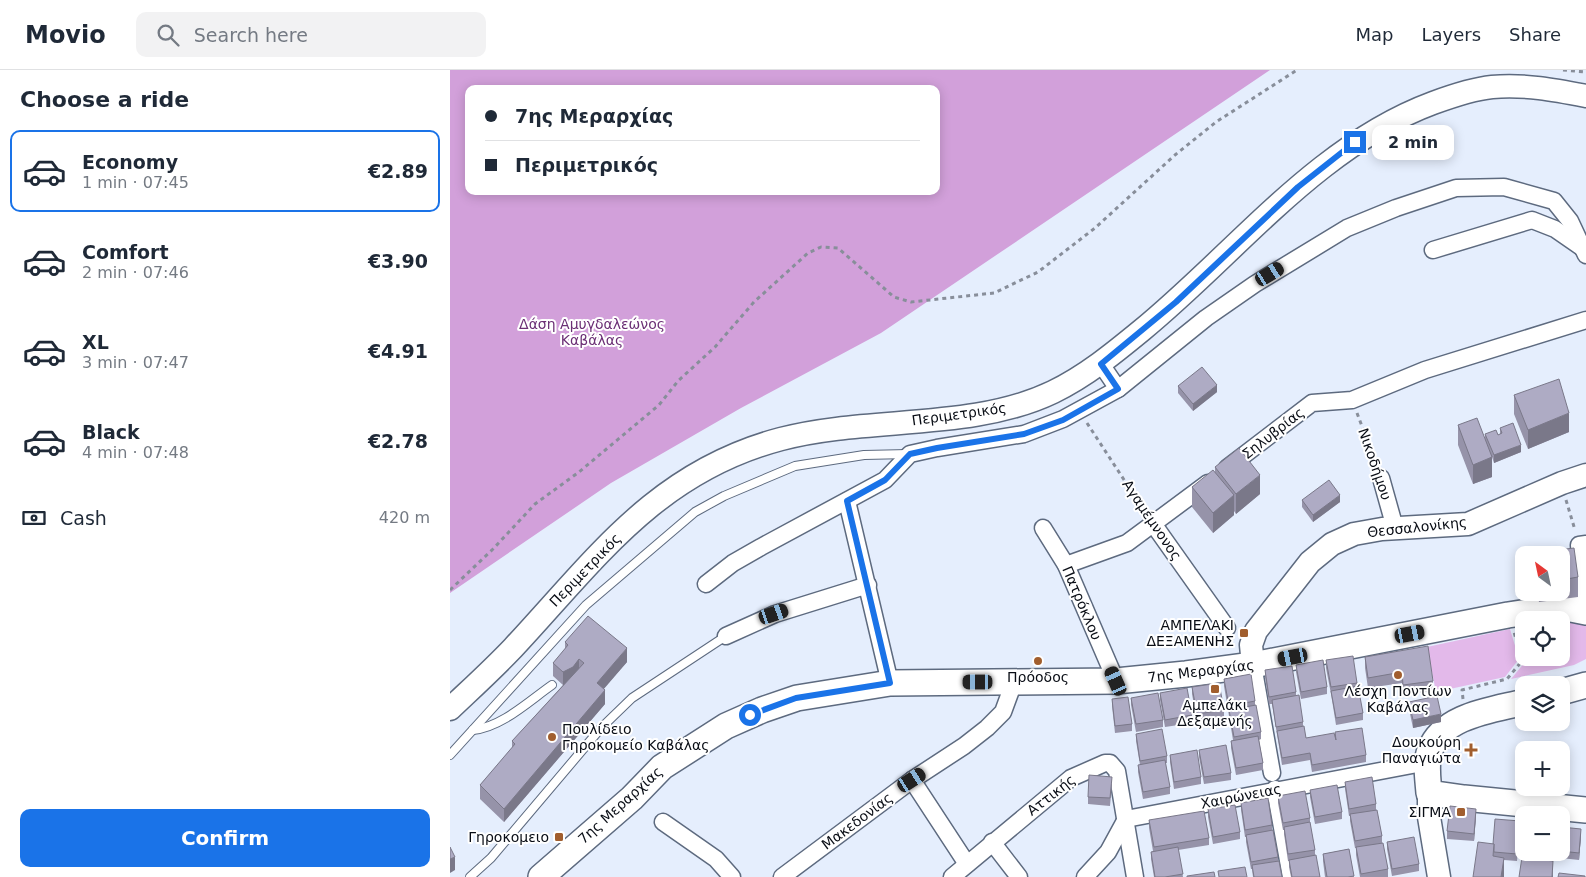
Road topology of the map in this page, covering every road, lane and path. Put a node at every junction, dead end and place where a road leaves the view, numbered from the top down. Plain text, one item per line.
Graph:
1 (1297, 70) edge
2 (1563, 70) edge
3 (1586, 72) edge
4 (1586, 96) edge
5 (1433, 250) dead end
6 (1584, 251) edge
7 (1586, 320) edge
8 (1101, 364) junction
9 (1118, 389) junction
10 (1352, 400) junction
11 (1080, 411) junction
12 (910, 454) junction
13 (1586, 474) edge
14 (1381, 478) joint
15 (1562, 482) junction
16 (847, 501) junction
17 (1154, 525) junction
18 (1043, 528) dead end
19 (1395, 528) junction
20 (1582, 544) edge
21 (1066, 565) junction
22 (706, 584) dead end
23 (868, 585) junction
24 (450, 590) edge
25 (1584, 611) edge
26 (1508, 615) junction
27 (1227, 628) dead end
28 (726, 636) joint
29 (1253, 665) junction
30 (1116, 681) junction
31 (1014, 682) junction
32 (890, 683) junction
33 (1586, 684) edge
34 (552, 685) dead end
35 (1570, 689) edge
36 (1515, 704) edge
37 (450, 709) edge
38 (1466, 717) junction
39 (473, 730) junction
40 (450, 755) edge
41 (1428, 762) junction
42 (1272, 773) dead end
43 (912, 780) junction
44 (1275, 789) junction
45 (1429, 793) junction
46 (1586, 810) edge
47 (1126, 819) junction
48 (663, 822) dead end
49 (992, 842) junction
50 (967, 864) junction
51 (1435, 876) edge
52 (470, 877) edge
53 (541, 877) edge
54 (732, 877) edge
55 (782, 877) edge
56 (952, 877) edge
57 (1019, 877) edge
58 (1085, 877) edge
59 (1135, 877) edge
60 (1291, 877) edge

1 - 24 path
2 - 3 path
4 - 8 main road, Περιμετρικός
5 - 6 street
6 - 9 street
7 - 10 street, Σηλυβρίας
8 - 9 street
8 - 37 main road, Περιμετρικός
9 - 11 street
10 - 14 path, Νικοδήμου
10 - 17 street, Σηλυβρίας
11 - 12 street
11 - 17 path, Αγαμέμνονος
12 - 16 street
12 - 39 lane
13 - 15 main road, Θεσσαλονίκης
14 - 19 street, Νικοδήμου
15 - 19 main road, Θεσσαλονίκης
15 - 20 path
16 - 22 street
16 - 23 street
17 - 21 street, Σηλυβρίας
17 - 27 street, Αγαμέμνονος
18 - 21 street, Πατρόκλου
19 - 29 main road, Θεσσαλονίκης
20 - 25 street
21 - 30 street, Πατρόκλου
23 - 28 street
23 - 32 street
25 - 26 main road, 7ης Μεραρχίας
26 - 29 main road, 7ης Μεραρχίας
26 - 38 path
28 - 52 lane
29 - 30 main road, 7ης Μεραρχίας
29 - 42 street
30 - 31 main road, 7ης Μεραρχίας
31 - 32 main road, 7ης Μεραρχίας
31 - 43 street, Μακεδονίας
32 - 53 main road, 7ης Μεραρχίας
33 - 35 main road
34 - 39 lane
36 - 38 main road
38 - 41 main road
39 - 40 lane
41 - 44 street, Χαιρώνειας
41 - 45 main road
43 - 50 street
43 - 55 street, Μακεδονίας
44 - 47 street, Χαιρώνειας
44 - 60 street
45 - 46 main road
45 - 51 main road
47 - 49 street, Αττικής
47 - 58 street
47 - 59 street
48 - 54 street
49 - 50 street, Αττικής
49 - 57 street
50 - 56 street, Αττικής

